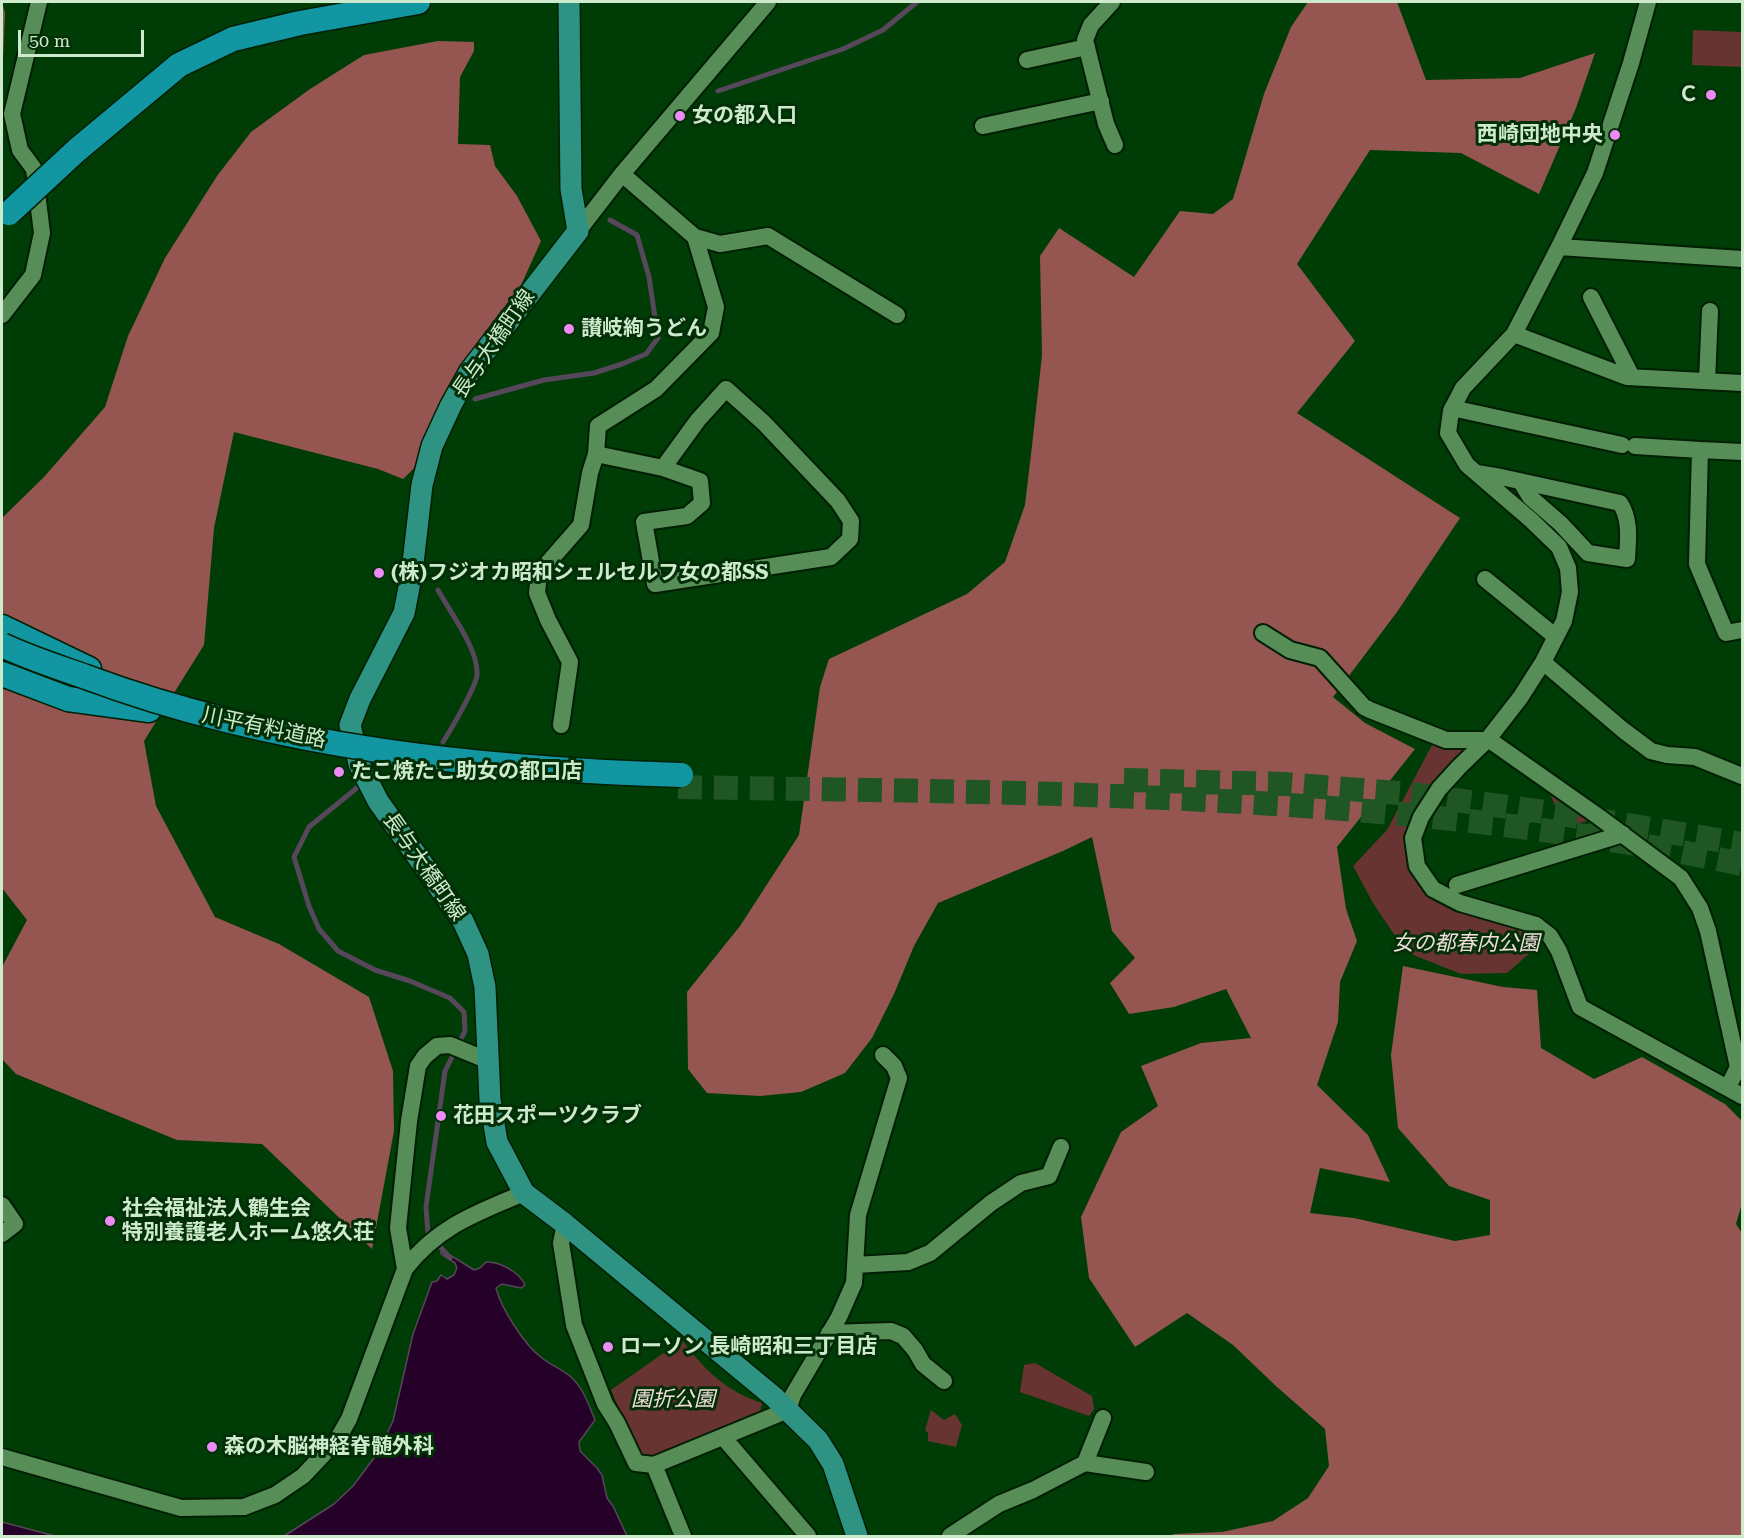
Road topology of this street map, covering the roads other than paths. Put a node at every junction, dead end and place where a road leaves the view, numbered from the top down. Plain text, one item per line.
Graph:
1 (39, 2) edge
2 (418, 2) edge
3 (569, 2) edge
4 (768, 2) edge
5 (1112, 2) edge
6 (1648, 2) edge
7 (1087, 47) junction
8 (1027, 60) dead end
9 (1101, 101) junction
10 (983, 126) dead end
11 (1115, 145) dead end
12 (622, 174) junction
13 (5, 216) edge
14 (578, 231) junction
15 (695, 237) junction
16 (1559, 247) junction
17 (1743, 259) edge
18 (1591, 297) dead end
19 (1710, 310) dead end
20 (2, 315) edge
21 (897, 315) dead end
22 (1514, 334) junction
23 (1632, 377) junction
24 (1707, 381) junction
25 (1743, 383) edge
26 (1452, 408) junction
27 (1700, 450) junction
28 (1743, 452) edge
29 (596, 454) junction
30 (663, 468) junction
31 (1476, 473) junction
32 (1521, 482) junction
33 (1485, 579) dead end
34 (2, 627) edge
35 (1743, 630) edge
36 (1263, 633) dead end
37 (1556, 637) junction
38 (2, 645) edge
39 (2, 655) edge
40 (1544, 662) junction
41 (2, 674) edge
42 (155, 706) junction
43 (561, 724) dead end
44 (1488, 739) junction
45 (1743, 776) edge
46 (679, 781) tunnel mouth
47 (1623, 834) junction
48 (1457, 885) dead end
49 (883, 1055) dead end
50 (489, 1060) junction
51 (1735, 1091) edge
52 (1061, 1147) dead end
53 (524, 1193) junction
54 (2, 1205) edge
55 (565, 1224) junction
56 (2, 1234) edge
57 (855, 1265) junction
58 (405, 1269) junction
59 (829, 1333) junction
60 (944, 1381) dead end
61 (788, 1410) junction
62 (1103, 1418) dead end
63 (723, 1437) junction
64 (2, 1457) edge
65 (1085, 1463) junction
66 (654, 1465) junction
67 (1146, 1472) dead end
68 (683, 1536) edge
69 (804, 1536) edge
70 (857, 1536) edge
71 (950, 1536) edge

1 - 20 street
2 - 13 highway, bridge
3 - 14 main road
4 - 12 street
5 - 7 street
6 - 16 street
7 - 8 street
7 - 9 street
9 - 10 street
9 - 11 street
12 - 14 street
12 - 15 street
14 - 50 main road, 長与大橋町線
15 - 21 street
15 - 29 street
16 - 17 street
16 - 22 street
18 - 23 street
19 - 24 street
22 - 23 street
22 - 26 street
23 - 24 street
24 - 25 street
26 - 27 street
26 - 31 street
27 - 28 street
27 - 35 street
29 - 30 street
29 - 43 street
30 - 30 street
31 - 32 street
31 - 37 street
32 - 32 street
33 - 37 street
34 - 42 highway
36 - 44 street
37 - 40 street
38 - 42 highway, 川平有料道路, bridge
39 - 42 highway, 川平有料道路
40 - 44 street
40 - 45 street
41 - 42 highway
42 - 46 highway, 川平有料道路, bridge
44 - 47 street
44 - 51 street
47 - 48 street
47 - 51 street
49 - 57 street
50 - 53 main road, 長与大橋町線
50 - 58 street
52 - 57 street
53 - 55 main road, 長与大橋町線
53 - 58 street
54 - 56 street
55 - 61 main road, 長与大橋町線
55 - 66 street
57 - 59 street
58 - 64 street
59 - 60 street
59 - 61 street
61 - 63 street
61 - 70 main road, 長与大橋町線
62 - 65 street
63 - 66 street
63 - 69 street
65 - 67 street
65 - 71 street
66 - 68 street

